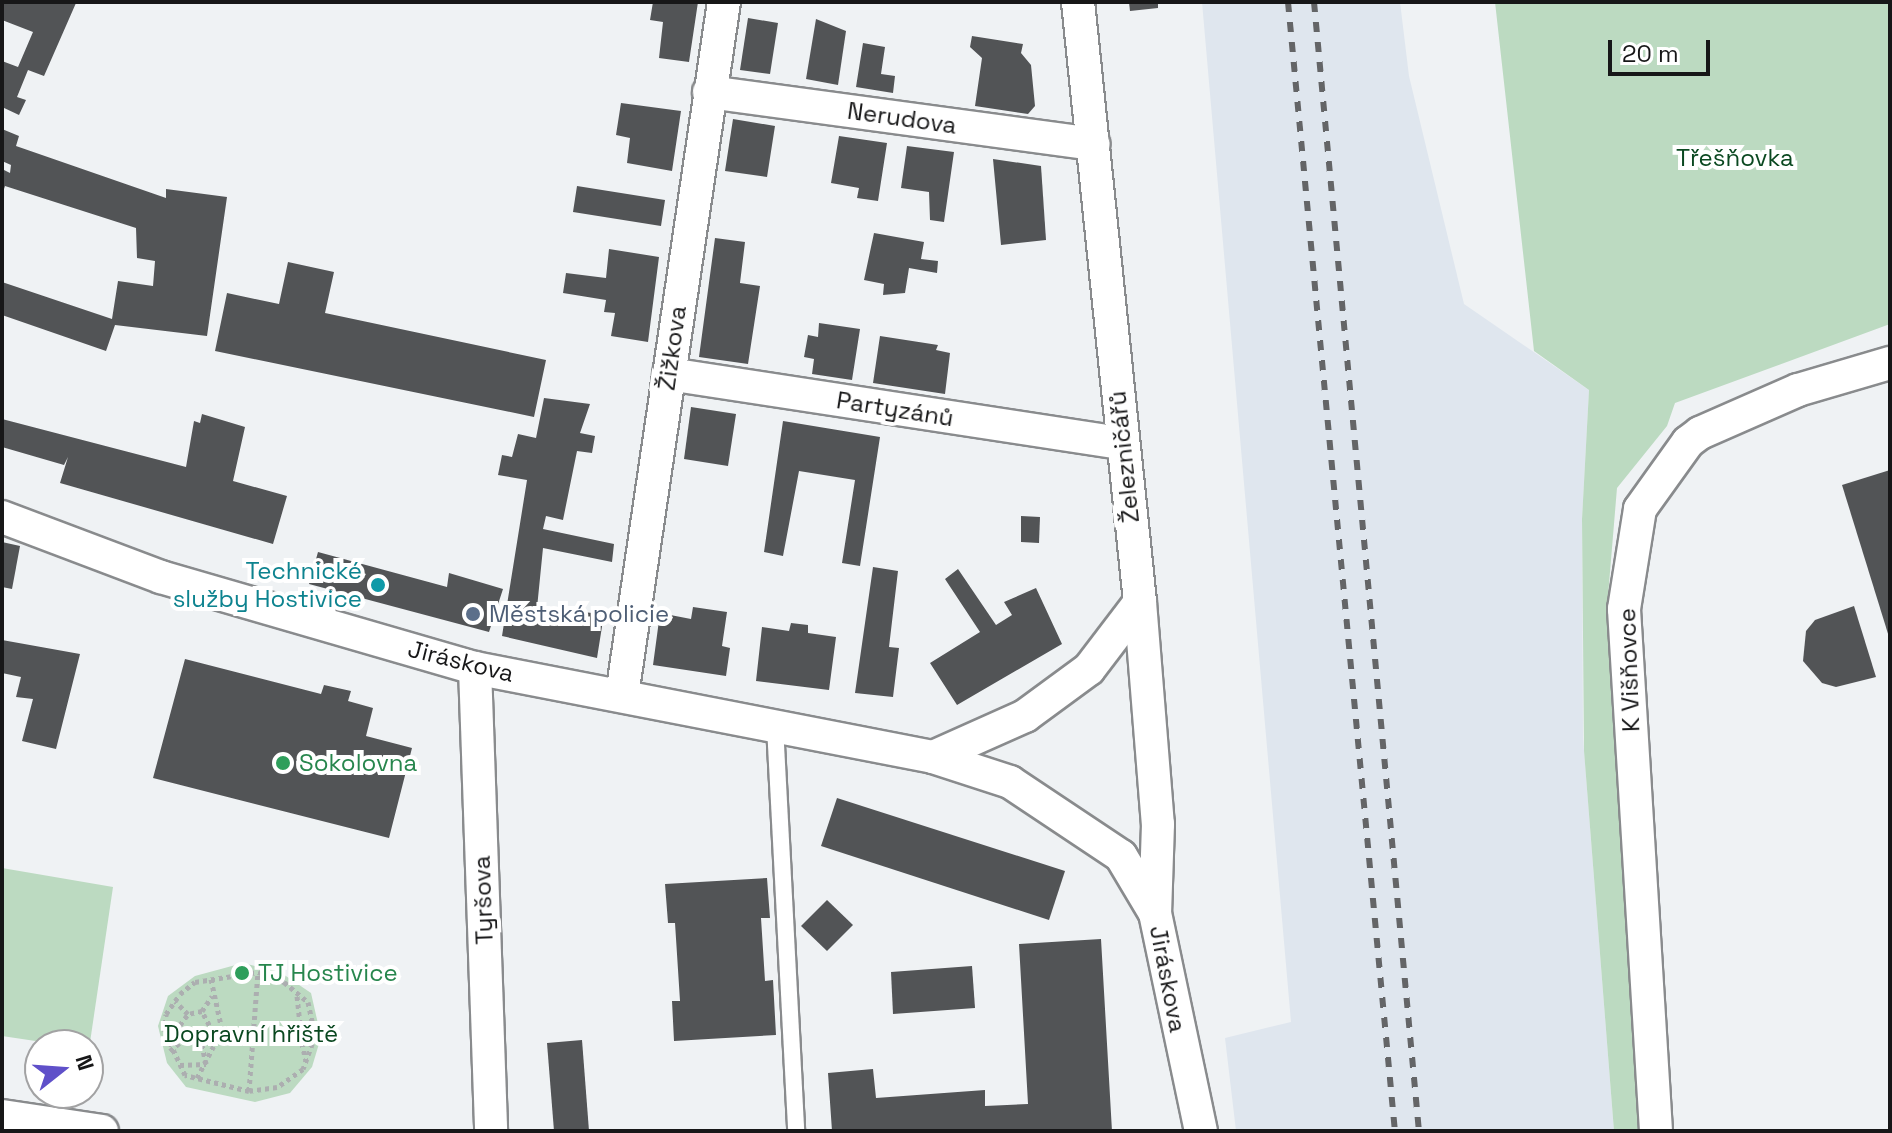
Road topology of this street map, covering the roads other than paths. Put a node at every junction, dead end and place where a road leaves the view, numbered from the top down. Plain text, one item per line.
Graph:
1 (724, 2) edge
2 (1078, 2) edge
3 (709, 92) junction
4 (1094, 144) junction
5 (1890, 363) edge
6 (669, 374) junction
7 (1121, 443) junction
8 (2, 517) edge
9 (1140, 602) junction
10 (475, 668) junction
11 (622, 695) junction
12 (775, 726) junction
13 (933, 757) junction
14 (1155, 913) junction
15 (2, 1116) edge
16 (102, 1131) edge
17 (491, 1131) edge
18 (796, 1131) edge
19 (1201, 1131) edge
20 (1656, 1131) edge

1 - 3 street, Žižkova
2 - 4 street, Železničářů
3 - 4 street, Nerudova
3 - 6 street, Žižkova
4 - 7 street, Železničářů
5 - 20 street, K Višňovce
6 - 7 street, Partyzánů
6 - 11 street, Žižkova
7 - 9 street, Železničářů
8 - 10 street, Jiráskova
9 - 13 street
9 - 14 street, Železničářů
10 - 11 street, Jiráskova
10 - 17 street, Tyršova
11 - 12 street, Jiráskova
12 - 13 street, Jiráskova
12 - 18 lane
13 - 14 street, Jiráskova
14 - 19 street, Jiráskova
15 - 16 street

